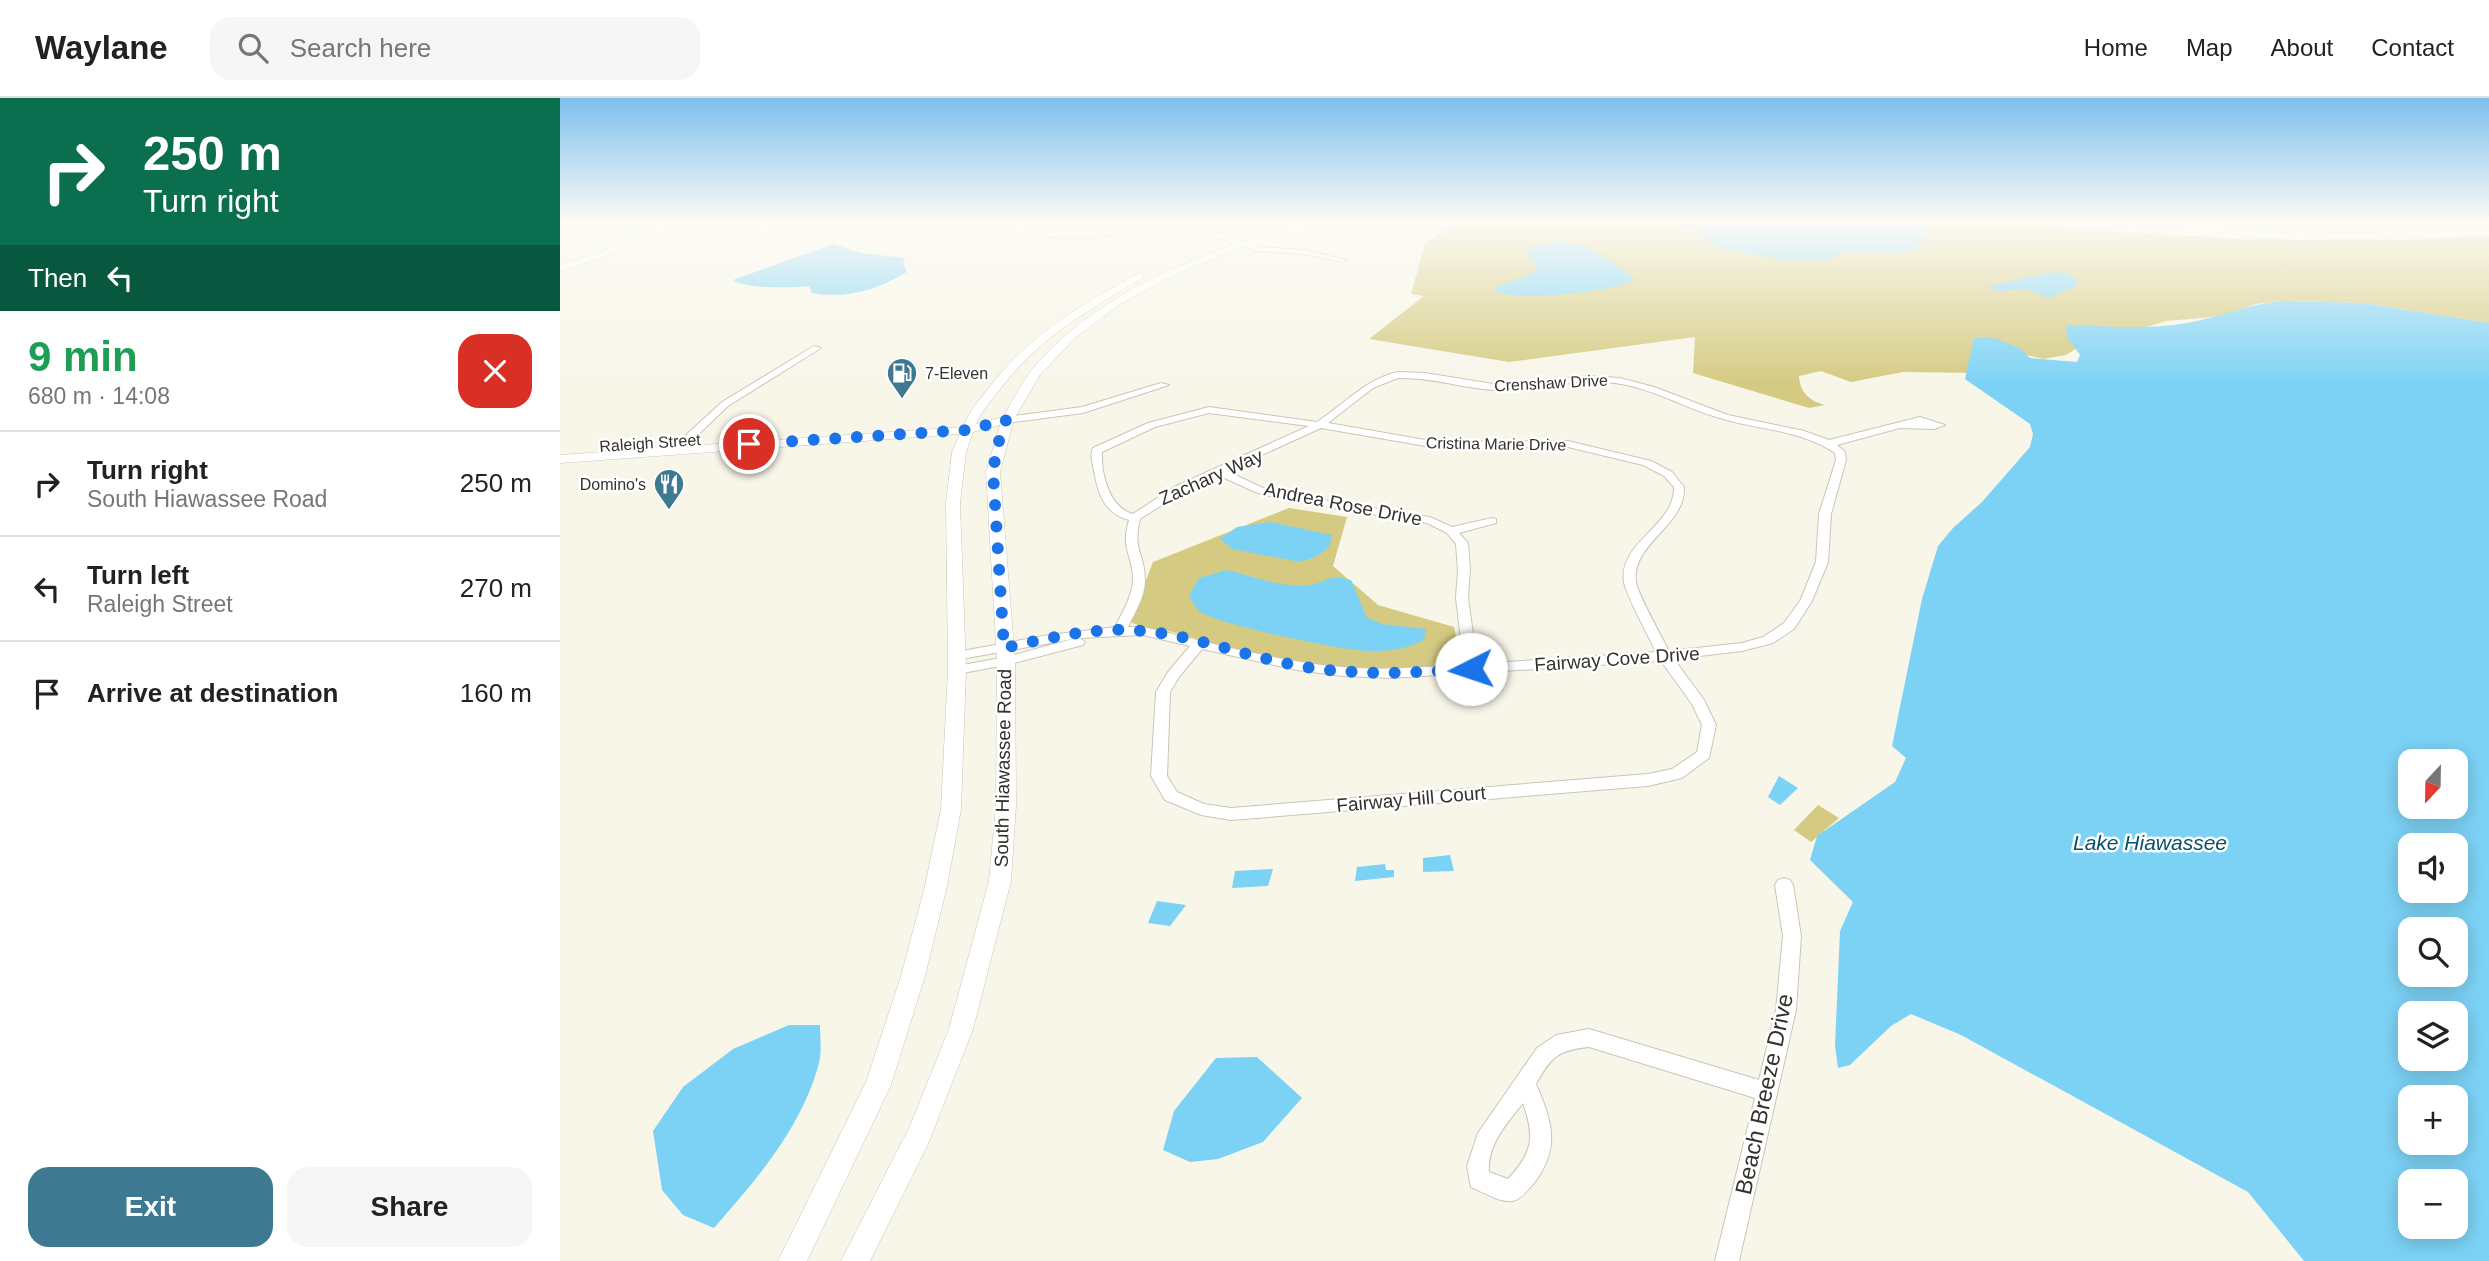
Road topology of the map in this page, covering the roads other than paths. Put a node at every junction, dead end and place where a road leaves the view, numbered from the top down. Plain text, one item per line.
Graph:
1 (1140, 276) edge
2 (1166, 276) edge
3 (1049, 332) junction
4 (817, 348) dead end
5 (1058, 350) junction
6 (1164, 385) dead end
7 (1006, 420) junction
8 (970, 424) junction
9 (1899, 424) dead end
10 (1320, 425) junction
11 (1830, 443) junction
12 (681, 445) junction
13 (560, 450) edge
14 (560, 459) edge
15 (1219, 471) junction
16 (1135, 518) junction
17 (1492, 521) dead end
18 (1451, 530) junction
19 (1119, 630) junction
20 (1200, 643) junction
21 (1005, 654) junction
22 (1665, 656) junction
23 (956, 663) junction
24 (1471, 669) junction
25 (1784, 885) dead end
26 (1526, 1083) junction
27 (1766, 1092) junction
28 (792, 1261) edge
29 (855, 1261) edge
30 (1727, 1261) edge

1 - 3 street
2 - 5 street, South Hiawassee Road
3 - 5 street
3 - 8 street
4 - 12 street
5 - 7 street, South Hiawassee Road
6 - 7 street
7 - 8 street, Raleigh Street
7 - 21 street, South Hiawassee Road
8 - 12 street, Raleigh Street
8 - 23 street
9 - 11 street
10 - 11 street, Crenshaw Drive
10 - 15 street, Zachary Way
10 - 16 street
10 - 22 street, Cristina Marie Drive
11 - 22 street, Fairway Cove Drive
12 - 13 street, Raleigh Street
12 - 14 street, Raleigh Street
15 - 16 street, Zachary Way
15 - 18 street, Andrea Rose Drive
16 - 19 street
17 - 18 street
18 - 24 street
19 - 20 street, Fairway Cove Drive
19 - 21 street, Fairway Cove Drive
20 - 22 street, Fairway Hill Court
20 - 24 street, Fairway Cove Drive
21 - 23 street, Fairway Cove Drive
21 - 29 street, South Hiawassee Road
22 - 24 street, Fairway Cove Drive
23 - 28 street
25 - 27 street, Beach Breeze Drive
26 - 26 street
26 - 27 street
27 - 30 street, Beach Breeze Drive

